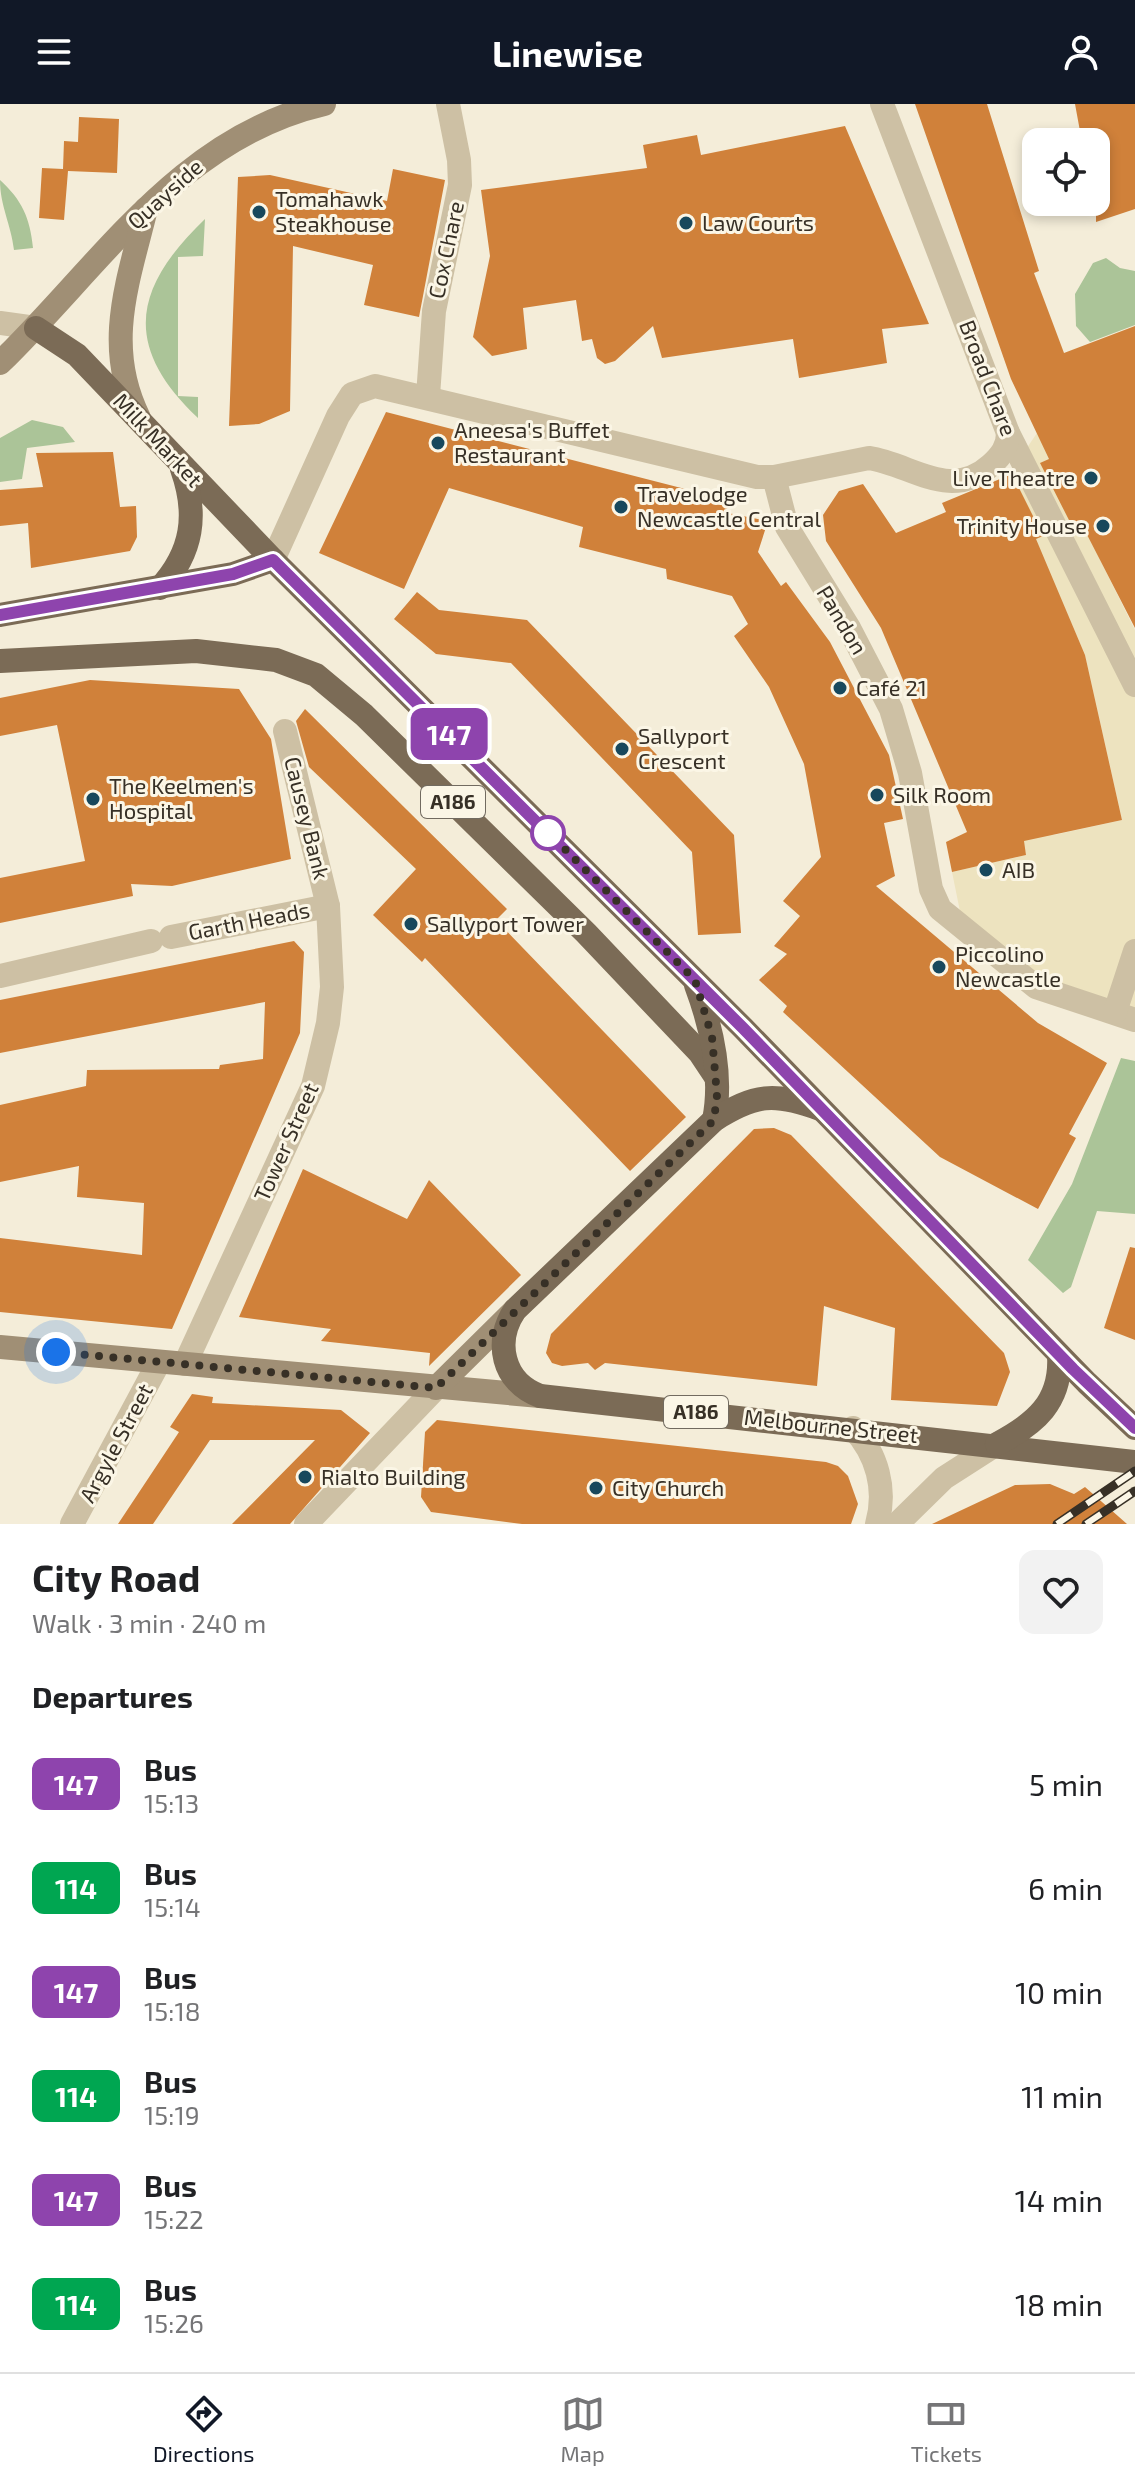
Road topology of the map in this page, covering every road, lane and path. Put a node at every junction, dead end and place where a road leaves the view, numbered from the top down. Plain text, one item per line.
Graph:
1 (324, 104) edge
2 (448, 104) edge
3 (882, 104) edge
4 (147, 207) junction
5 (0, 323) edge
6 (36, 328) junction
7 (0, 363) edge
8 (428, 396) junction
9 (141, 422) junction
10 (1008, 433) junction
11 (181, 464) junction
12 (774, 477) junction
13 (273, 560) junction
14 (160, 588) junction
15 (0, 615) edge
16 (0, 661) edge
17 (1135, 685) edge
18 (285, 731) dead end
19 (328, 906) junction
20 (1134, 961) edge
21 (0, 976) edge
22 (695, 980) junction
23 (1125, 1016) edge
24 (716, 1077) junction
25 (823, 1110) junction
26 (714, 1120) junction
27 (515, 1310) junction
28 (0, 1347) edge
29 (1059, 1355) junction
30 (159, 1362) junction
31 (185, 1364) junction
32 (436, 1388) junction
33 (540, 1396) junction
34 (853, 1428) junction
35 (1135, 1428) edge
36 (997, 1444) junction
37 (1135, 1462) edge
38 (72, 1524) edge
39 (306, 1524) edge
40 (877, 1524) edge
41 (897, 1524) edge

1 - 4 street, Quayside
2 - 8 street, Cox Chare
3 - 10 street, Broad Chare
4 - 6 street, Quayside
4 - 9 street
5 - 6 street
6 - 7 street, Quayside
6 - 9 main road, Milk Market / A186
8 - 12 street
8 - 13 street
9 - 11 main road, Milk Market / A186
10 - 12 street
10 - 17 street, Broad Chare
11 - 13 main road, Milk Market / A186
11 - 14 main road
12 - 23 street, Pandon
13 - 14 main road
13 - 22 main road, A186
14 - 15 main road
16 - 24 main road, A186
18 - 19 street, Causey Bank
19 - 21 street, Garth Heads
19 - 31 street, Tower Street
20 - 23 street
22 - 24 main road, A186
22 - 25 main road, A186
24 - 26 main road, A186
25 - 26 main road
25 - 29 main road, A186
26 - 27 main road
27 - 32 street
27 - 33 main road
28 - 30 street, Melbourne Street
29 - 35 main road, A186
29 - 36 main road
30 - 31 street, Melbourne Street
30 - 38 street, Argyle Street
31 - 32 street, Melbourne Street
32 - 33 street, Melbourne Street
32 - 39 street
33 - 34 main road, Melbourne Street / A186
34 - 36 main road, Melbourne Street / A186
34 - 40 street
36 - 37 main road, Melbourne Street / A186
36 - 41 street

